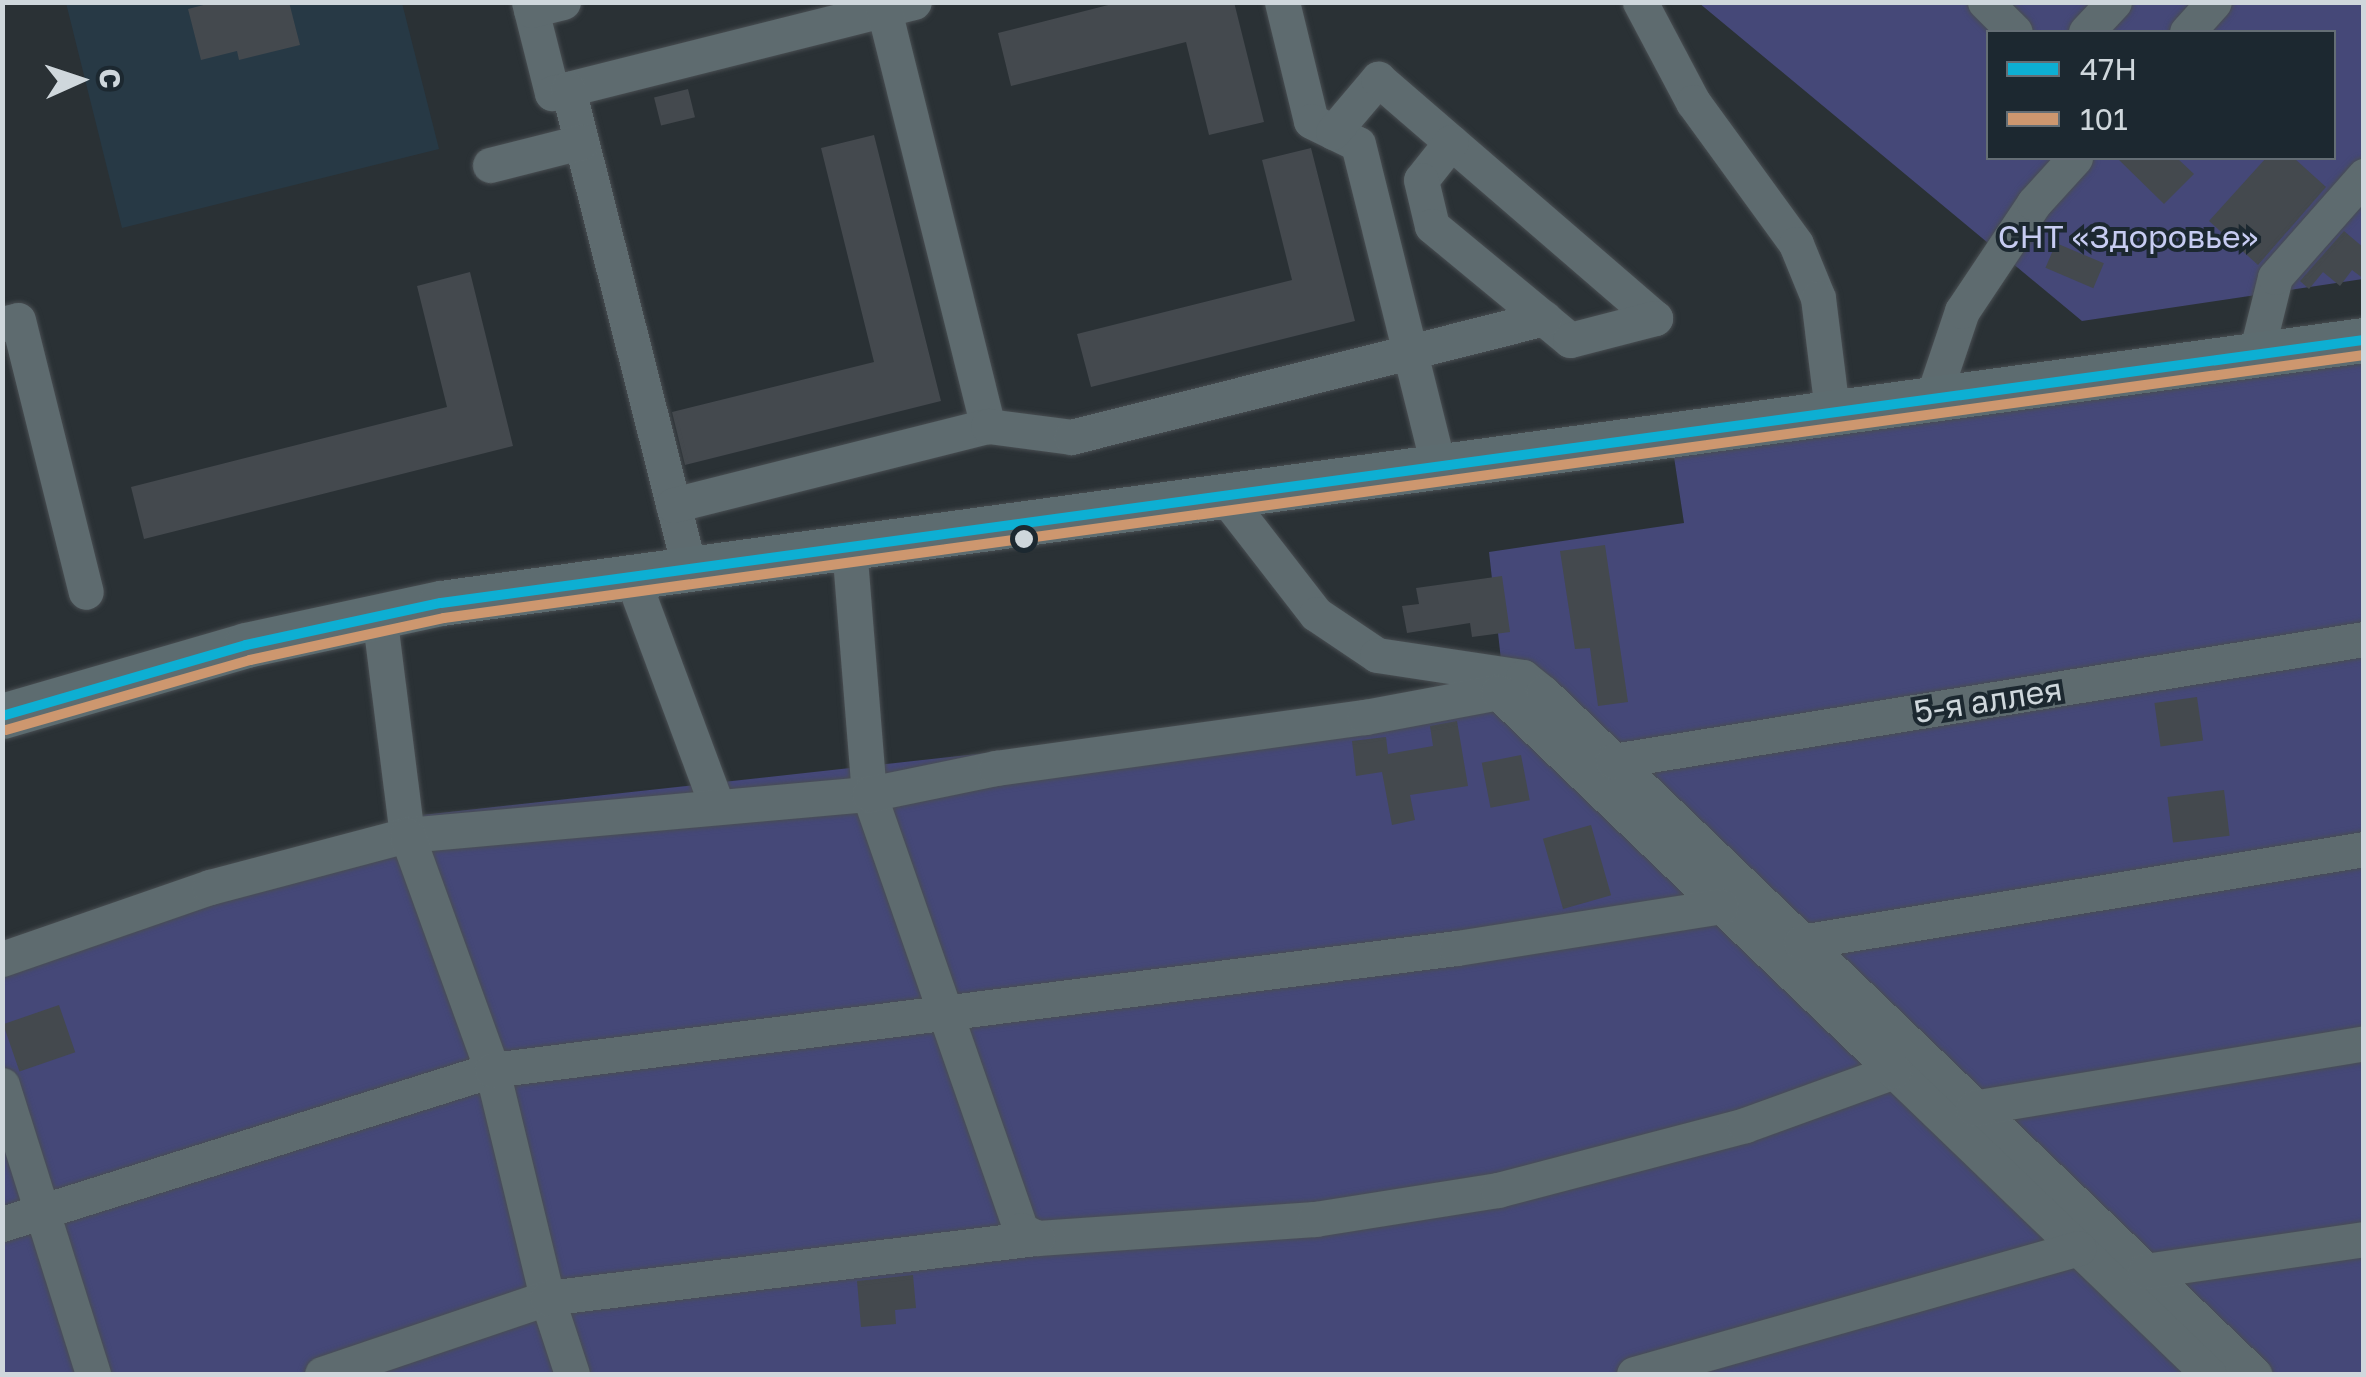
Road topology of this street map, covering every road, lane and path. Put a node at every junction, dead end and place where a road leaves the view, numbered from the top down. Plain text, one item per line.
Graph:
1 (1282, 2) edge
2 (1640, 2) edge
3 (1985, 2) edge
4 (2114, 2) edge
5 (2214, 2) edge
6 (541, 5) edge
7 (899, 6) edge
8 (2013, 30) edge
9 (2088, 30) edge
10 (2189, 30) edge
11 (568, 89) junction
12 (1333, 132) junction
13 (581, 142) junction
14 (1450, 142) junction
15 (2073, 160) edge
16 (490, 165) dead end
17 (2364, 176) edge
18 (1544, 318) junction
19 (2, 324) edge
20 (2364, 340) edge
21 (1410, 352) junction
22 (2256, 354) junction
23 (1933, 398) junction
24 (1832, 411) junction
25 (988, 426) junction
26 (1439, 468) junction
27 (1226, 498) junction
28 (673, 505) junction
29 (849, 546) junction
30 (689, 568) junction
31 (631, 575) junction
32 (86, 592) dead end
33 (380, 614) junction
34 (2364, 640) edge
35 (2, 716) edge
36 (1613, 761) junction
37 (869, 794) junction
38 (716, 803) junction
39 (407, 834) junction
40 (2364, 849) edge
41 (1722, 906) junction
42 (1801, 942) junction
43 (2, 958) edge
44 (943, 1012) junction
45 (2364, 1043) edge
46 (492, 1070) junction
47 (1894, 1070) junction
48 (2, 1085) edge
49 (1974, 1108) junction
50 (44, 1211) junction
51 (2, 1224) edge
52 (1037, 1238) junction
53 (2364, 1239) edge
54 (2079, 1248) junction
55 (2146, 1272) junction
56 (547, 1298) junction
57 (1714, 1364) edge
58 (94, 1374) edge
59 (322, 1374) edge
60 (572, 1374) edge
61 (1634, 1374) edge
62 (2209, 1374) edge
63 (2254, 1374) edge

1 - 12 street
2 - 24 street
3 - 8 street
4 - 9 street
5 - 10 street
6 - 11 street
7 - 11 street
7 - 25 street
11 - 13 street
12 - 14 street
12 - 21 street
13 - 16 street
13 - 28 street
14 - 18 street
14 - 18 street
15 - 23 street
17 - 22 street
18 - 21 street
19 - 32 street
20 - 22 main road
21 - 25 street
21 - 26 street
22 - 23 main road
23 - 24 main road
24 - 26 main road
25 - 28 street
26 - 27 main road
27 - 29 main road
27 - 36 street
28 - 30 street
29 - 30 main road
29 - 37 street
30 - 31 main road
31 - 33 main road
31 - 38 street
33 - 35 main road
33 - 39 street
34 - 36 street, 5-я аллея
36 - 42 street
37 - 38 street
37 - 41 street
37 - 44 street
38 - 39 street
39 - 43 street
39 - 46 street
40 - 42 street
41 - 44 street
41 - 47 street
42 - 49 street
44 - 46 street
44 - 52 street
45 - 49 street
46 - 50 street
46 - 56 street
47 - 52 street
47 - 54 street
48 - 50 street
49 - 55 street
50 - 51 street
50 - 58 street
52 - 56 street
53 - 55 street
54 - 57 street
54 - 62 street
55 - 63 street
56 - 59 street
56 - 60 street
57 - 61 street

